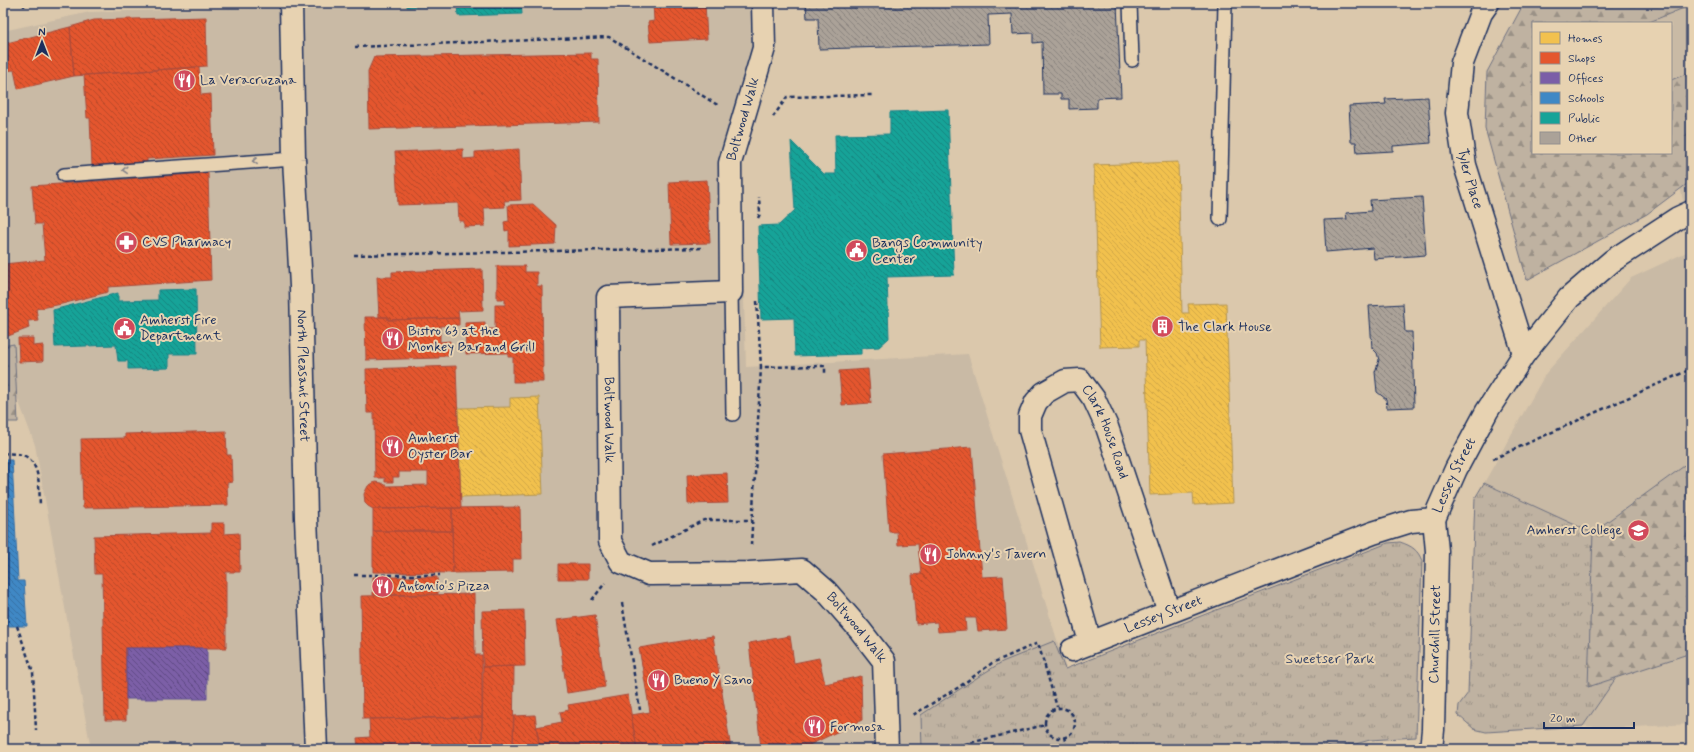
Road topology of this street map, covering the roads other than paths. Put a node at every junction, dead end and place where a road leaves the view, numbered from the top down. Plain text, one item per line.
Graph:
1 (292, 3) edge
2 (763, 3) edge
3 (1130, 3) edge
4 (1225, 3) edge
5 (1488, 3) edge
6 (1132, 60) dead end
7 (294, 159) junction
8 (64, 175) dead end
9 (1691, 212) edge
10 (1220, 219) dead end
11 (731, 292) junction
12 (1524, 354) junction
13 (733, 414) dead end
14 (1434, 518) junction
15 (1169, 612) junction
16 (1081, 646) joint
17 (316, 749) edge
18 (887, 749) edge
19 (1431, 749) edge

1 - 7 street, North Pleasant Street
2 - 11 street, Boltwood Walk
3 - 6 lane
4 - 10 lane
5 - 12 street, Tyler Place
7 -> 8 lane
7 - 17 street, North Pleasant Street
9 - 12 street, Lessey Street
11 - 13 lane
11 - 18 street, Boltwood Walk
12 - 14 street, Lessey Street
14 - 15 street, Lessey Street
14 - 19 street, Churchill Street
15 - 16 street, Lessey Street
15 - 16 street, Clark House Road

